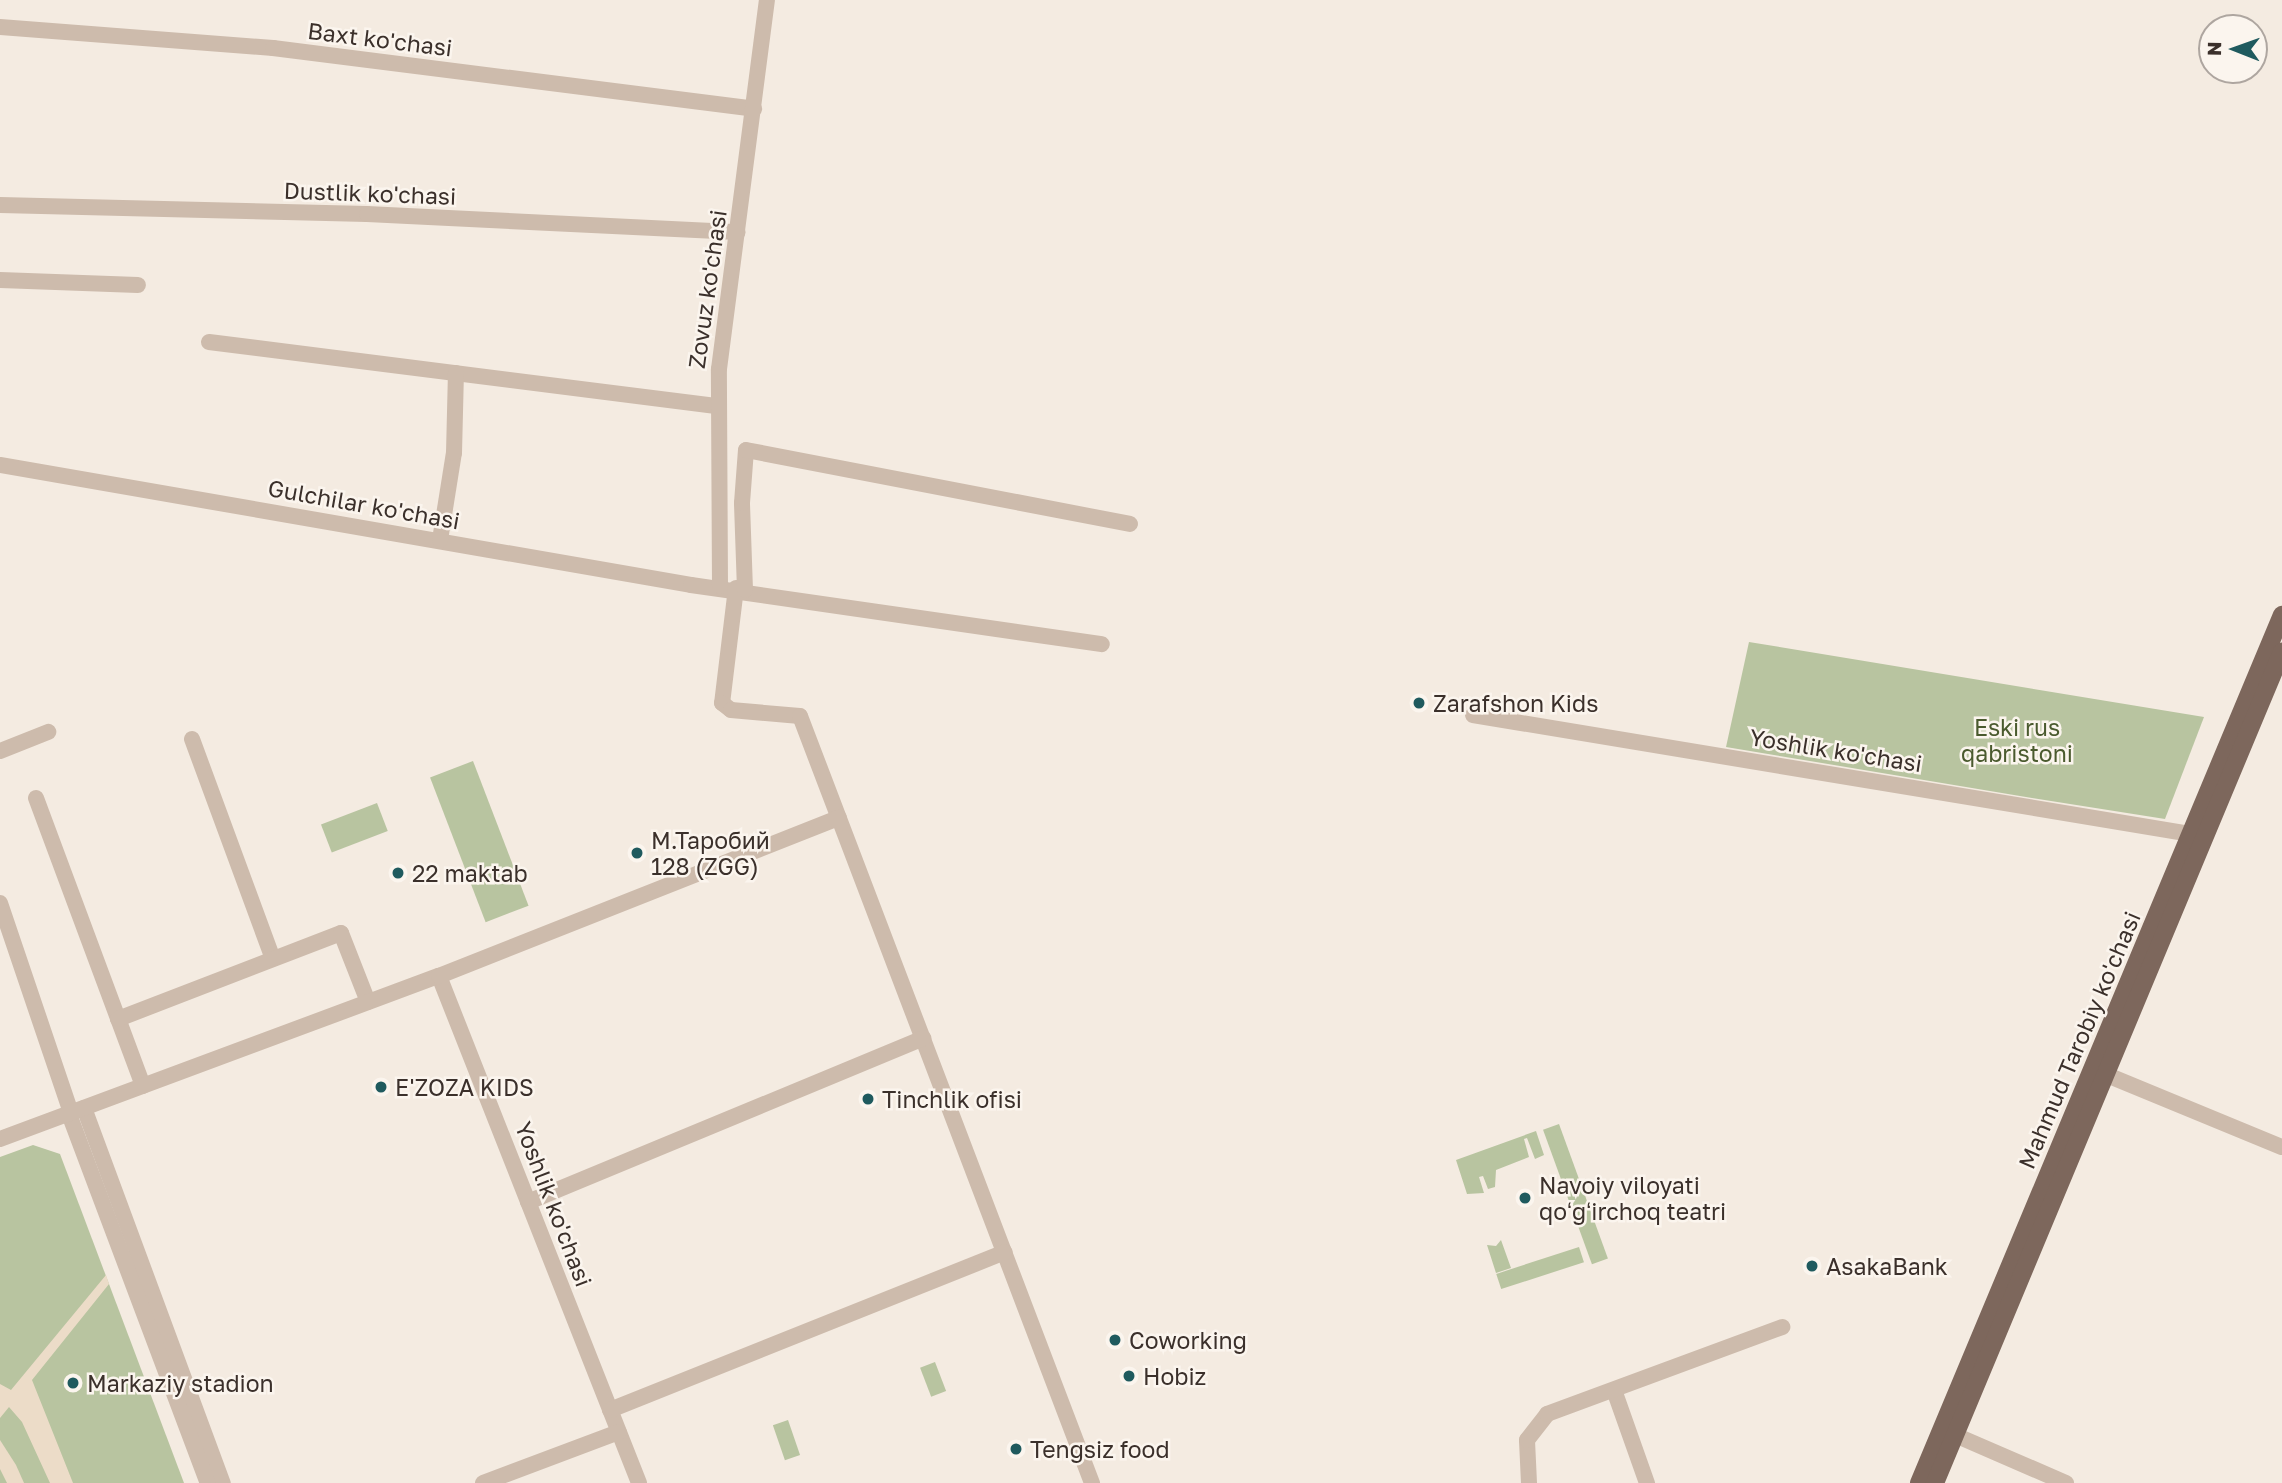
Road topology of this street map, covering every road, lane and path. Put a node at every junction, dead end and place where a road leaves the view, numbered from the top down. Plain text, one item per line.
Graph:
1 (767, 0) edge
2 (0, 27) edge
3 (754, 108) junction
4 (0, 205) edge
5 (738, 232) junction
6 (0, 280) edge
7 (138, 285) dead end
8 (209, 342) dead end
9 (456, 373) junction
10 (716, 406) junction
11 (0, 464) edge
12 (1130, 524) dead end
13 (440, 540) junction
14 (734, 588) junction
15 (2282, 615) edge
16 (1102, 644) dead end
17 (2282, 652) edge
18 (1473, 715) dead end
19 (48, 732) dead end
20 (192, 739) dead end
21 (0, 751) edge
22 (37, 798) dead end
23 (839, 818) junction
24 (2191, 834) junction
25 (0, 903) edge
26 (273, 959) junction
27 (439, 976) junction
28 (368, 1002) junction
29 (118, 1019) junction
30 (923, 1038) junction
31 (2107, 1075) junction
32 (143, 1086) junction
33 (75, 1112) junction
34 (0, 1139) edge
35 (2282, 1147) edge
36 (528, 1202) junction
37 (1005, 1252) junction
38 (1782, 1327) dead end
39 (1614, 1390) junction
40 (610, 1410) junction
41 (619, 1432) junction
42 (1955, 1435) junction
43 (208, 1483) edge
44 (223, 1483) edge
45 (483, 1483) edge
46 (639, 1483) edge
47 (1092, 1483) edge
48 (1529, 1483) edge
49 (1647, 1483) edge
50 (1919, 1483) edge
51 (1935, 1483) edge
52 (2066, 1483) edge

1 - 3 street, Zovuz ko'chasi
2 - 3 street, Baxt ko'chasi
3 - 5 street, Zovuz ko'chasi
4 - 5 street, Dustlik ko'chasi
5 - 10 street, Zovuz ko'chasi
6 - 7 street
8 - 9 street
9 - 10 street
9 - 13 street
10 - 14 street, Zovuz ko'chasi
11 - 13 street, Gulchilar ko'chasi
12 - 14 street
13 - 14 street, Gulchilar ko'chasi
14 - 16 street, Gulchilar ko'chasi
14 - 23 street
15 - 24 main road, Mahmud Tarobiy ko'chasi
17 - 31 main road, Mahmud Tarobiy ko'chasi
18 - 24 street, Yoshlik ko'chasi
19 - 21 street
20 - 26 street
22 - 29 street
23 - 27 street
23 - 30 street
24 - 50 main road, Mahmud Tarobiy ko'chasi
25 - 33 street
26 - 28 street
26 - 29 street
27 - 28 street
27 - 36 street, Yoshlik ko'chasi
28 - 32 street
29 - 32 street
30 - 36 street
30 - 37 street
31 - 35 street
31 - 42 main road, Mahmud Tarobiy ko'chasi
32 - 33 street
33 - 34 street
33 - 43 street
33 - 44 street
36 - 40 street, Yoshlik ko'chasi
37 - 40 street
37 - 47 street
38 - 39 street
39 - 48 street
39 - 49 street
40 - 41 street, Yoshlik ko'chasi
41 - 45 street
41 - 46 street, Yoshlik ko'chasi
42 - 51 main road, Mahmud Tarobiy ko'chasi
42 - 52 street

